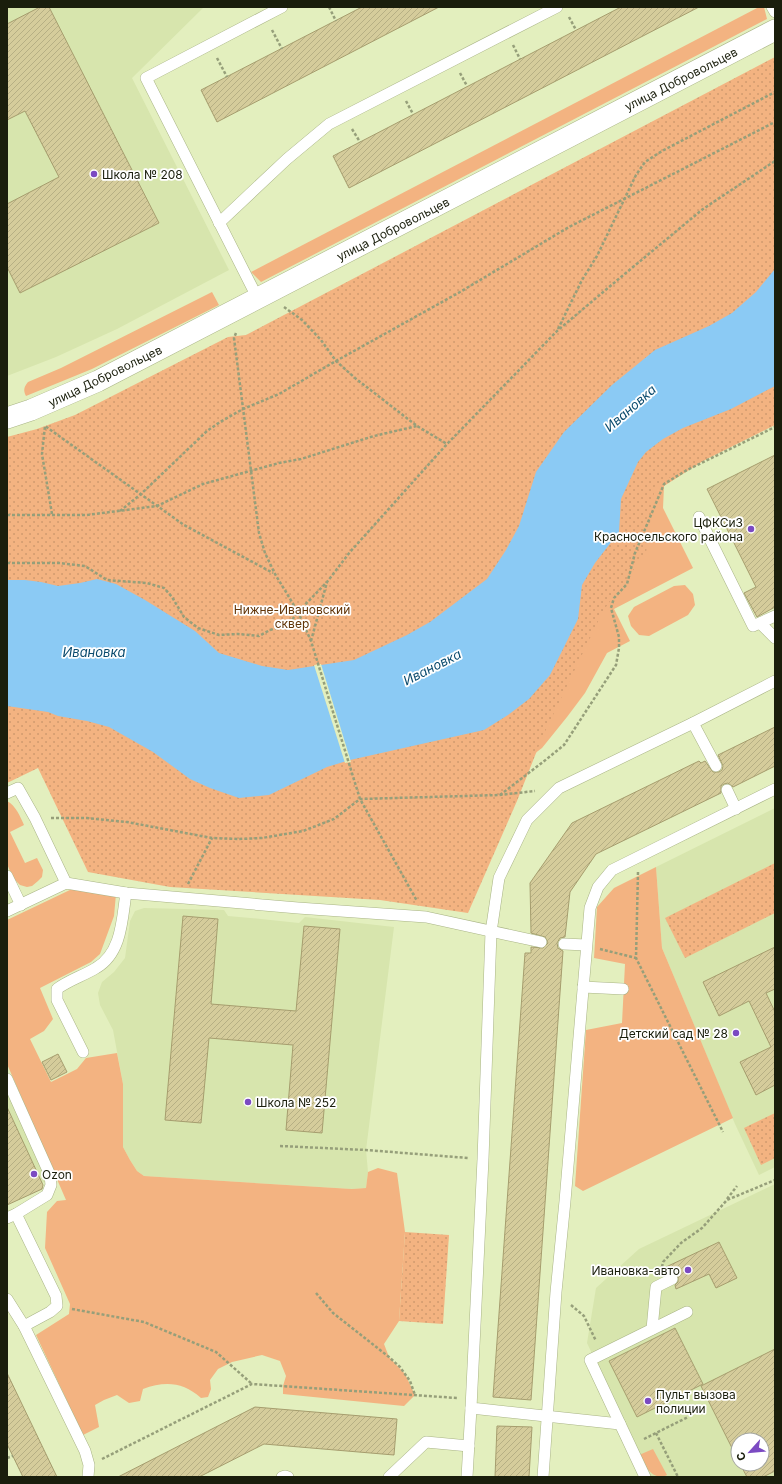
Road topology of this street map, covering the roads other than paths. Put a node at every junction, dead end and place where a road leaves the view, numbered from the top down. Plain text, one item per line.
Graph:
1 (282, 7) edge
2 (772, 7) edge
3 (562, 10) edge
4 (775, 12) edge
5 (775, 30) edge
6 (219, 223) junction
7 (258, 299) junction
8 (7, 418) edge
9 (699, 517) dead end
10 (775, 616) edge
11 (760, 623) junction
12 (775, 638) edge
13 (775, 682) edge
14 (693, 723) junction
15 (716, 766) dead end
16 (775, 789) edge
17 (727, 790) dead end
18 (7, 793) edge
19 (736, 809) junction
20 (7, 876) edge
21 (66, 883) junction
22 (126, 893) junction
23 (20, 904) junction
24 (7, 911) edge
25 (491, 932) junction
26 (541, 942) dead end
27 (564, 944) dead end
28 (586, 945) junction
29 (583, 987) junction
30 (623, 989) dead end
31 (83, 1052) dead end
32 (7, 1079) edge
33 (11, 1216) edge
34 (672, 1279) dead end
35 (7, 1299) edge
36 (687, 1312) dead end
37 (24, 1326) junction
38 (652, 1329) junction
39 (472, 1404) junction
40 (546, 1416) junction
41 (620, 1424) junction
42 (469, 1446) junction
43 (88, 1477) edge
44 (282, 1477) edge
45 (288, 1477) edge
46 (389, 1477) edge
47 (467, 1477) edge
48 (543, 1477) edge
49 (645, 1477) edge

1 - 6 lane
2 - 4 lane
3 - 6 lane
5 - 7 street, улица Добровольцев
6 - 7 lane
7 - 8 street, улица Добровольцев
9 - 11 lane
10 - 11 lane
11 - 12 lane
13 - 14 lane
14 - 15 lane
14 - 25 lane
16 - 19 lane
17 - 19 lane
18 - 21 lane
19 - 28 lane
20 - 23 lane
21 - 22 lane
21 - 23 lane
22 - 25 lane
22 - 31 lane
23 - 24 lane
25 - 26 lane
25 - 39 lane
27 - 28 lane
28 - 29 lane
29 - 30 lane
29 - 40 lane
32 - 33 lane
33 - 37 lane
34 - 38 lane
35 - 37 lane
36 - 38 lane
37 - 43 lane
38 - 41 lane
39 - 40 lane
39 - 42 lane
40 - 41 lane
40 - 48 lane
41 - 49 lane
42 - 46 lane
42 - 47 lane
44 - 45 lane

